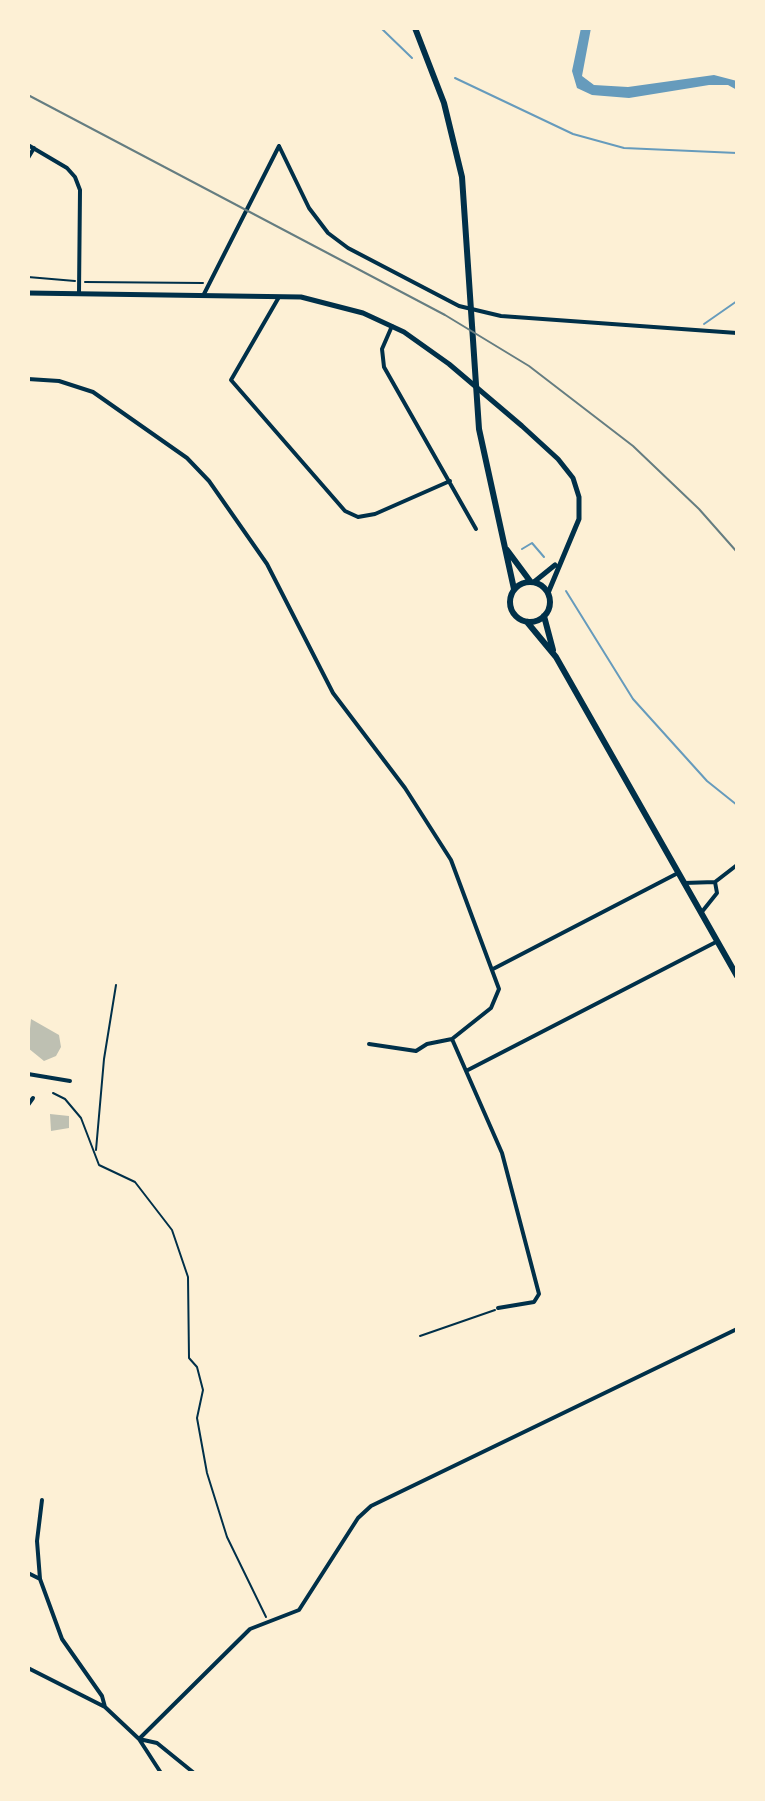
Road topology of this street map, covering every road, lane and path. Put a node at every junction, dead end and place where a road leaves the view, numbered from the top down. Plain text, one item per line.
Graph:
1 (415, 28) edge
2 (28, 145) edge
3 (34, 148) junction
4 (28, 158) edge
5 (28, 277) edge
6 (79, 282) junction
7 (208, 283) junction
8 (28, 293) edge
9 (79, 293) junction
10 (204, 294) junction
11 (280, 295) junction
12 (392, 326) junction
13 (737, 333) edge
14 (28, 379) edge
15 (450, 481) junction
16 (476, 529) dead end
17 (507, 550) junction
18 (559, 562) junction
19 (532, 582) junction
20 (514, 589) junction
21 (548, 593) junction
22 (544, 616) junction
23 (527, 622) junction
24 (556, 657) junction
25 (737, 865) edge
26 (678, 873) junction
27 (715, 882) junction
28 (684, 883) junction
29 (701, 913) junction
30 (717, 941) junction
31 (493, 969) junction
32 (737, 976) edge
33 (116, 985) dead end
34 (452, 1039) junction
35 (369, 1044) dead end
36 (466, 1071) junction
37 (29, 1074) edge
38 (70, 1081) dead end
39 (53, 1093) dead end
40 (33, 1098) dead end
41 (28, 1105) edge
42 (95, 1153) junction
43 (498, 1308) joint
44 (737, 1329) edge
45 (420, 1336) dead end
46 (42, 1500) dead end
47 (28, 1573) edge
48 (40, 1579) junction
49 (269, 1622) junction
50 (28, 1668) edge
51 (105, 1707) junction
52 (139, 1739) junction
53 (161, 1773) edge
54 (194, 1773) edge

1 - 17 main road
2 - 3 street
3 - 4 street
3 - 6 street
5 - 6 path
6 - 7 path
6 - 9 street
7 - 10 street
7 - 13 street
8 - 9 main road
9 - 10 main road
10 - 11 main road
11 - 12 main road
11 - 15 street
12 - 15 street
12 - 18 main road
14 - 31 street
15 - 16 street
17 - 19 main road
17 - 20 main road
18 - 19 main road
18 - 21 main road
19 - 20 main road
19 - 21 main road
20 - 23 main road
21 - 22 main road
22 - 23 main road
22 - 24 main road
23 - 24 main road
24 - 26 main road
25 - 27 street
26 - 28 main road
26 - 31 street
27 - 28 street
27 - 29 street
28 - 29 main road
29 - 30 main road
30 - 32 main road
30 - 36 street
31 - 34 street
33 - 42 path
34 - 35 street
34 - 36 street
36 - 43 street
37 - 38 street
39 - 42 path
40 - 41 street
42 - 49 path
43 - 45 path
44 - 49 street
46 - 48 street
47 - 48 street
48 - 51 street
49 - 52 street
50 - 51 street
51 - 52 street
52 - 53 street
52 - 54 street

